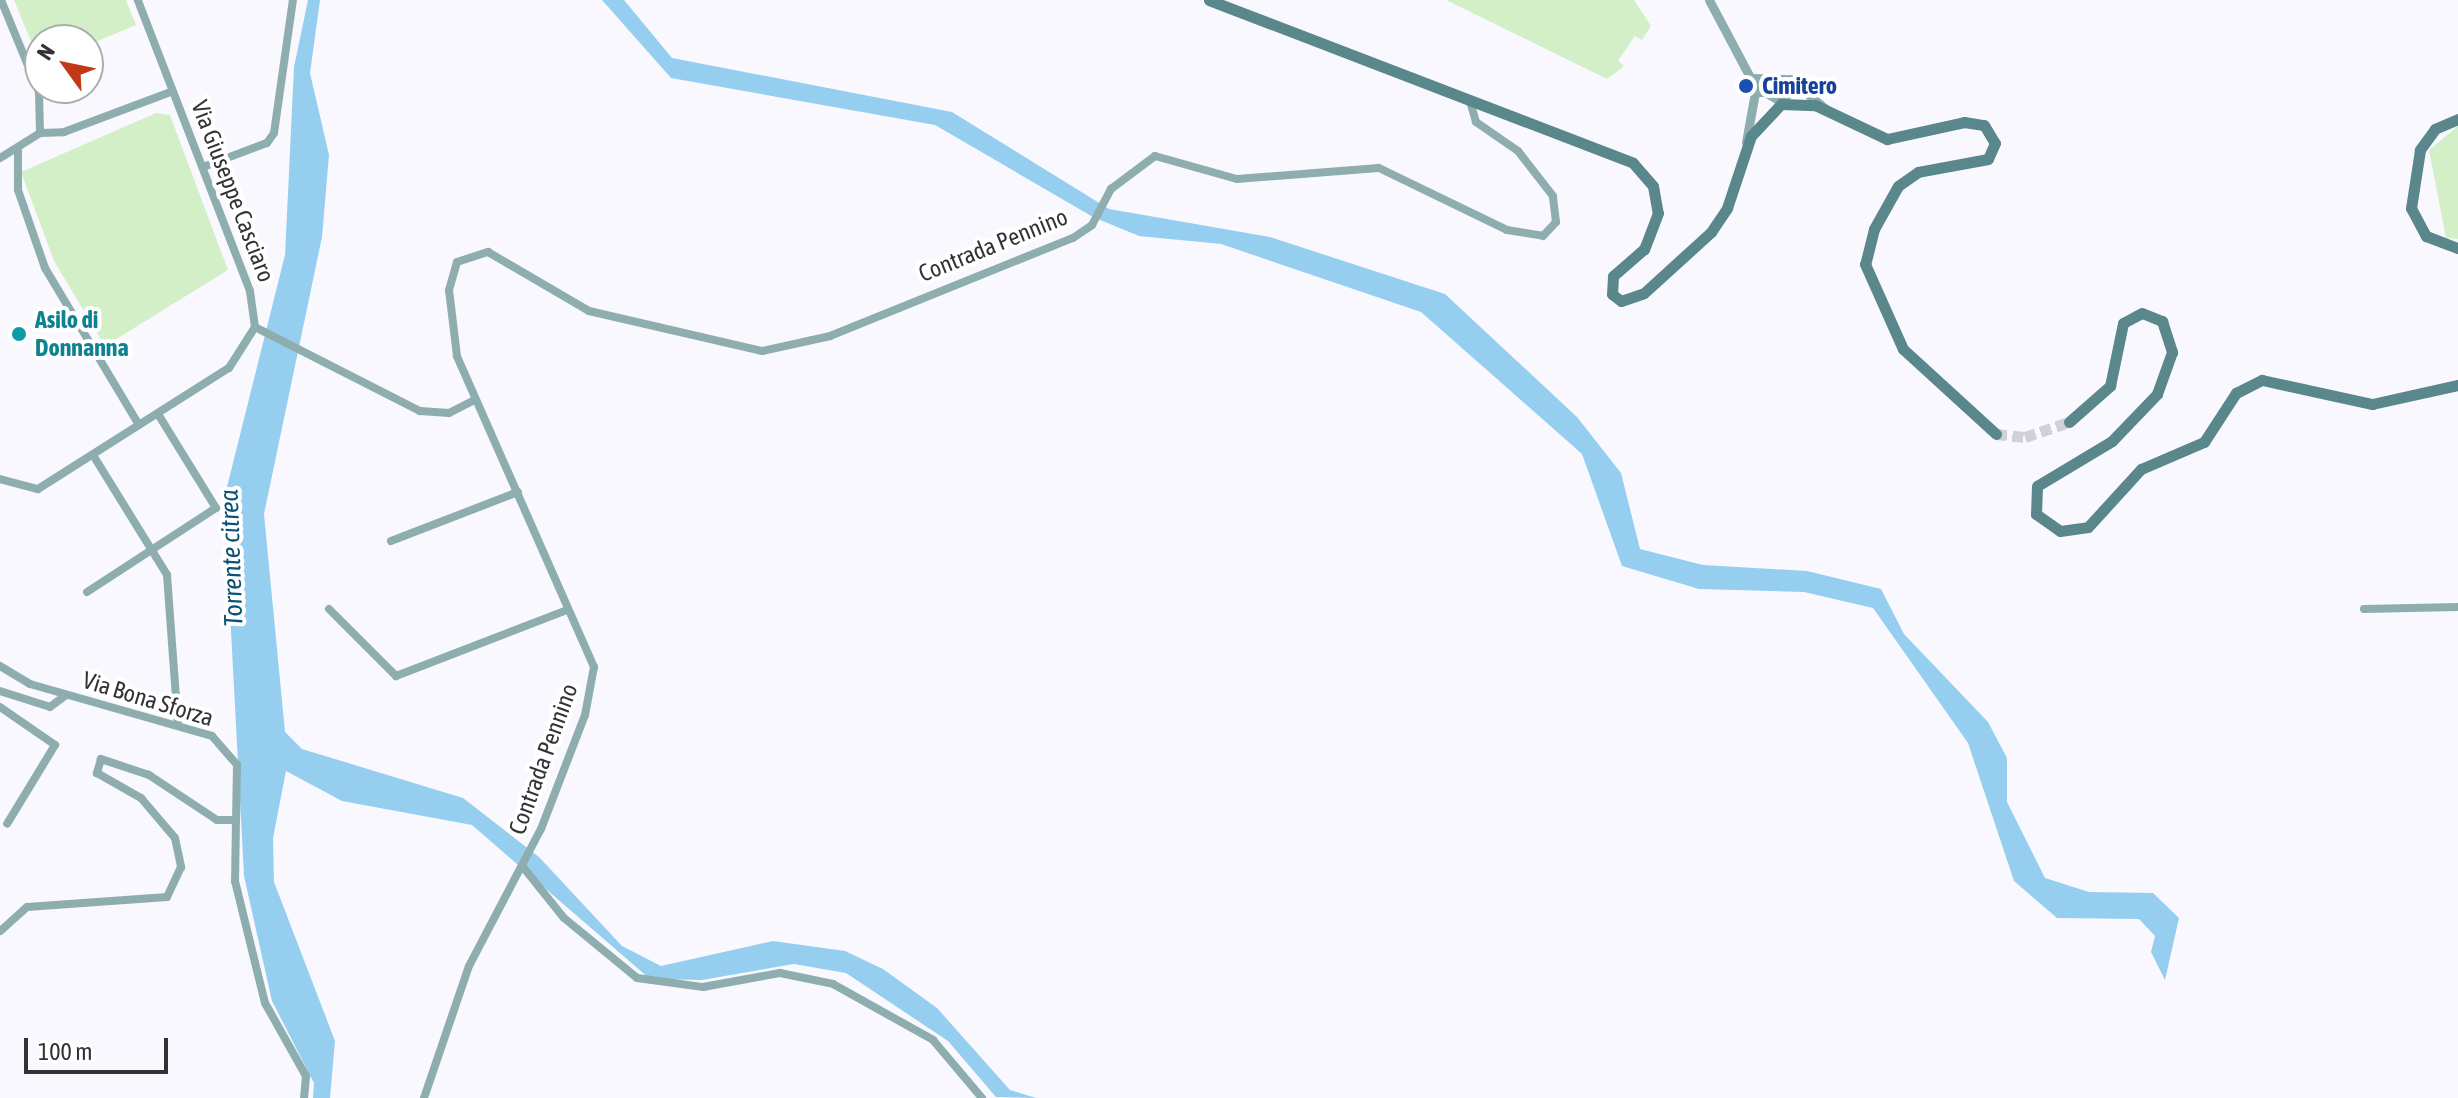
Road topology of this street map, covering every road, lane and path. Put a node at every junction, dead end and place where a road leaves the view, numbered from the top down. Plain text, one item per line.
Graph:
1 (1, 0) edge
2 (138, 0) edge
3 (293, 0) edge
4 (1209, 0) edge
5 (1709, 0) edge
6 (1750, 77) junction
7 (1781, 81) junction
8 (173, 91) junction
9 (1761, 93) junction
10 (1783, 103) junction
11 (1471, 104) dead end
12 (1828, 111) junction
13 (2458, 119) edge
14 (40, 133) junction
15 (1746, 148) junction
16 (18, 151) junction
17 (0, 158) edge
18 (203, 167) junction
19 (2458, 248) edge
20 (255, 327) junction
21 (2458, 385) edge
22 (473, 401) junction
23 (158, 414) junction
24 (2069, 422) tunnel mouth
25 (139, 425) junction
26 (1996, 434) tunnel mouth
27 (93, 455) junction
28 (0, 479) edge
29 (518, 492) junction
30 (391, 541) dead end
31 (153, 551) junction
32 (87, 592) dead end
33 (2458, 607) edge
34 (329, 609) dead end
35 (2364, 609) dead end
36 (567, 610) junction
37 (0, 666) edge
38 (0, 691) edge
39 (66, 695) junction
40 (0, 707) edge
41 (178, 724) junction
42 (236, 820) junction
43 (7, 824) dead end
44 (523, 867) junction
45 (0, 931) edge
46 (304, 1098) edge
47 (424, 1098) edge
48 (982, 1098) edge

1 - 14 street
2 - 8 street, Via Giuseppe Casciaro
3 - 18 street
4 - 15 main road
5 - 6 street
6 - 7 street
6 - 9 street
7 - 9 street
7 - 10 street
7 - 12 street
8 - 14 street
8 - 18 street, Via Giuseppe Casciaro
9 - 10 street
9 - 15 street
10 - 12 main road
10 - 15 main road
11 - 22 street, Contrada Pennino
12 - 26 main road
13 - 19 main road
14 - 16 street
16 - 17 street
16 - 25 street
18 - 20 street, Via Giuseppe Casciaro
20 - 22 street
20 - 23 street
21 - 24 main road
22 - 29 street, Contrada Pennino
23 - 25 street
23 - 31 street
25 - 27 street
27 - 28 street
27 - 31 street
29 - 30 street
29 - 36 street, Contrada Pennino
31 - 32 street
31 - 41 street
33 - 35 street
34 - 36 street
36 - 44 street, Contrada Pennino
37 - 39 street, Via Bona Sforza
38 - 39 street
39 - 41 street, Via Bona Sforza
40 - 43 street
41 - 42 street, Via Bona Sforza
42 - 45 street
42 - 46 street
44 - 47 street, Contrada Pennino
44 - 48 street, Contrada Pennino

